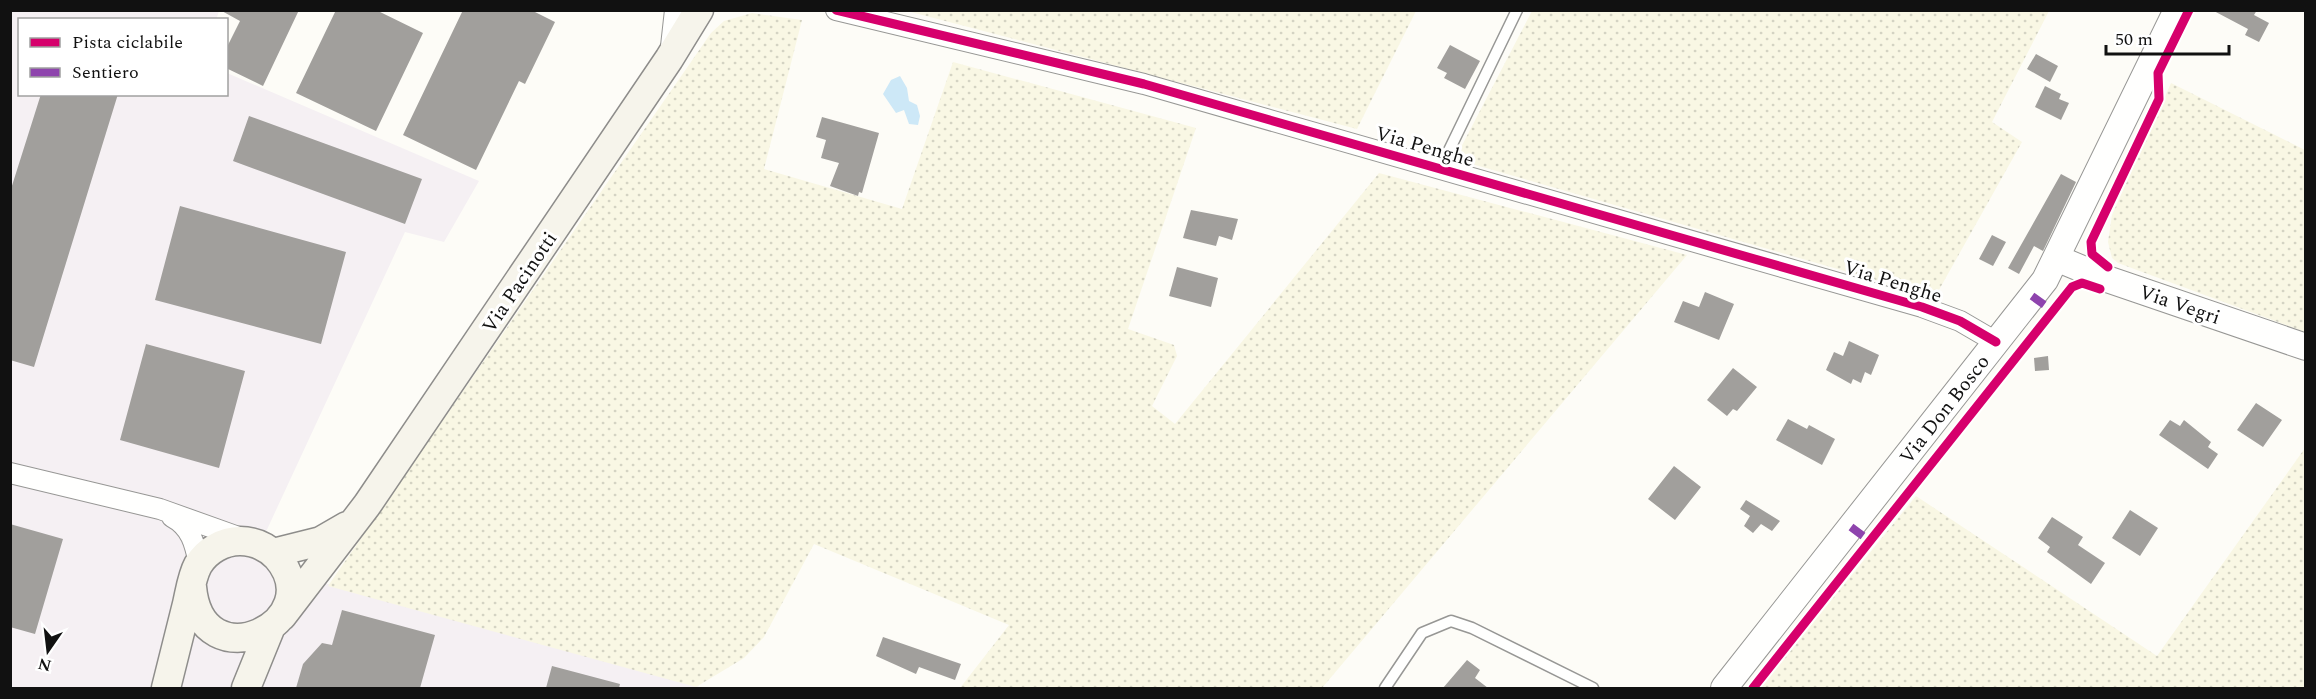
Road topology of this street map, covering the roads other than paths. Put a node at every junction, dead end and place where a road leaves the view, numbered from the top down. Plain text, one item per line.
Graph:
1 (836, 10) edge
2 (1517, 10) edge
3 (2177, 10) edge
4 (695, 13) edge
5 (1440, 169) junction
6 (2056, 258) junction
7 (1996, 342) junction
8 (2306, 347) edge
9 (10, 473) edge
10 (367, 505) junction
11 (160, 509) junction
12 (264, 548) junction
13 (195, 575) junction
14 (276, 623) junction
15 (166, 688) edge
16 (246, 688) edge
17 (1385, 688) edge
18 (1593, 688) edge
19 (1724, 688) edge

1 - 5 street, Via Penghe
2 - 5 lane
3 - 6 street, Via Don Bosco
4 - 10 main road, Via Pacinotti
5 - 7 street, Via Penghe
6 - 7 street, Via Don Bosco
6 - 8 street, Via Vegri
7 - 19 street, Via Don Bosco
9 - 11 street
10 - 12 main road
10 - 14 main road
11 - 12 street
11 - 13 street
12 - 13 main road
12 - 14 main road
13 - 14 main road
13 - 15 main road
14 - 16 main road
17 - 18 lane

